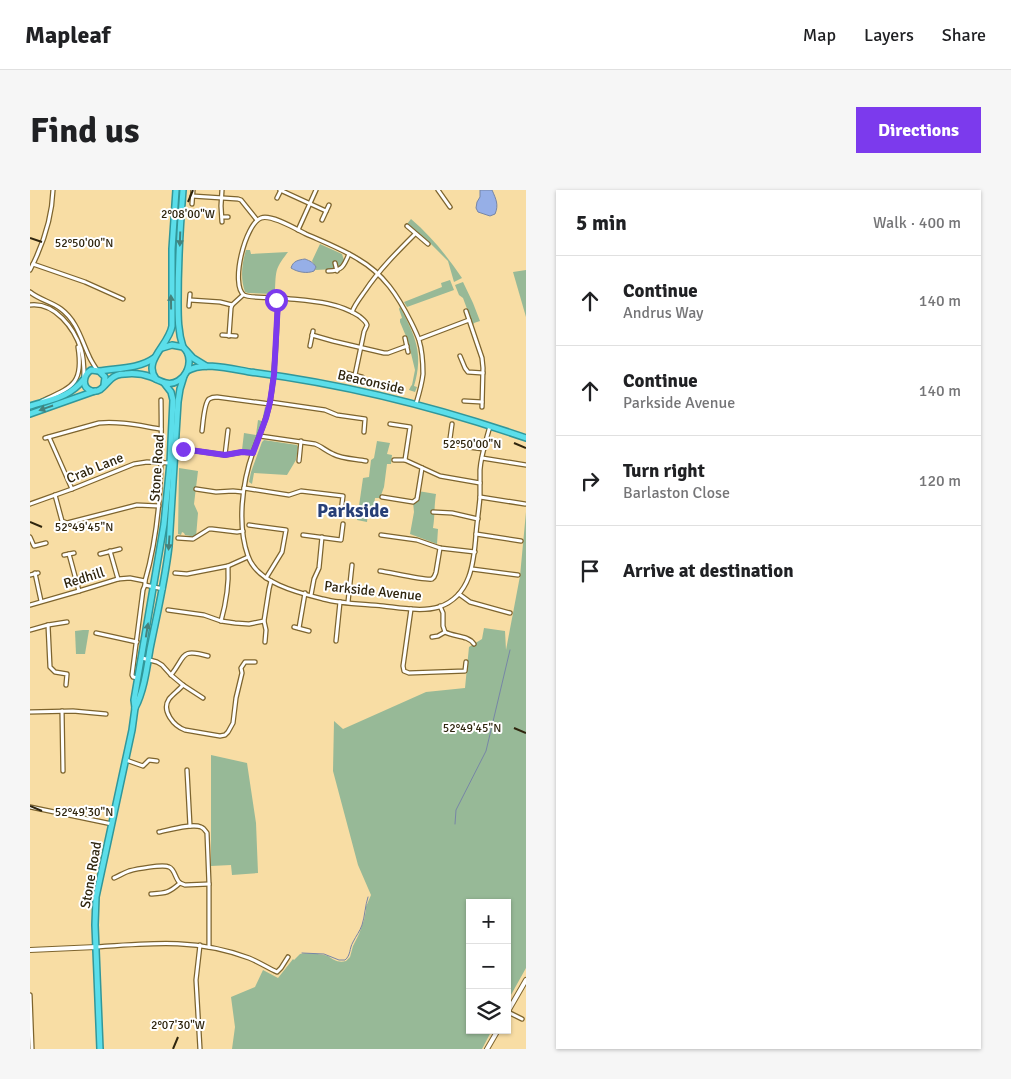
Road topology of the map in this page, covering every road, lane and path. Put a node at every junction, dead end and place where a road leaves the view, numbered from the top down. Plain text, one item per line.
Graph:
1 (52, 190) edge
2 (176, 190) edge
3 (183, 190) edge
4 (193, 190) edge
5 (222, 190) edge
6 (281, 190) edge
7 (316, 190) edge
8 (438, 190) edge
9 (192, 196) junction
10 (222, 198) junction
11 (277, 198) dead end
12 (192, 204) dead end
13 (310, 204) junction
14 (329, 205) dead end
15 (450, 207) dead end
16 (326, 212) junction
17 (222, 217) junction
18 (228, 217) dead end
19 (257, 220) junction
20 (322, 220) dead end
21 (222, 222) dead end
22 (407, 226) dead end
23 (298, 230) junction
24 (416, 234) junction
25 (428, 244) dead end
26 (350, 254) junction
27 (335, 263) dead end
28 (31, 269) edge
29 (328, 271) dead end
30 (337, 271) junction
31 (378, 273) junction
32 (30, 293) edge
33 (190, 294) dead end
34 (243, 294) junction
35 (123, 298) dead end
36 (274, 298) junction
37 (281, 298) junction
38 (190, 300) junction
39 (278, 301) junction
40 (31, 302) edge
41 (232, 305) junction
42 (190, 306) dead end
43 (466, 311) dead end
44 (352, 312) junction
45 (468, 320) junction
46 (222, 335) dead end
47 (229, 336) junction
48 (236, 336) dead end
49 (405, 338) dead end
50 (419, 339) junction
51 (77, 341) junction
52 (310, 346) dead end
53 (407, 346) junction
54 (183, 347) junction
55 (360, 348) junction
56 (162, 349) junction
57 (187, 352) junction
58 (408, 352) dead end
59 (460, 356) dead end
60 (155, 357) junction
61 (464, 365) junction
62 (206, 366) junction
63 (458, 367) dead end
64 (98, 370) junction
65 (341, 372) dead end
66 (186, 374) junction
67 (483, 374) junction
68 (274, 375) junction
69 (355, 375) junction
70 (362, 377) dead end
71 (84, 378) junction
72 (156, 379) junction
73 (164, 383) junction
74 (104, 385) junction
75 (95, 391) junction
76 (161, 400) dead end
77 (464, 401) dead end
78 (482, 402) junction
79 (270, 403) junction
80 (416, 404) junction
81 (30, 406) edge
82 (482, 406) dead end
83 (30, 414) edge
84 (366, 414) dead end
85 (365, 419) junction
86 (390, 424) dead end
87 (452, 424) dead end
88 (490, 426) junction
89 (161, 429) junction
90 (204, 429) dead end
91 (228, 430) dead end
92 (364, 432) dead end
93 (260, 436) junction
94 (526, 438) edge
95 (449, 441) junction
96 (301, 442) junction
97 (449, 446) dead end
98 (183, 449) dead end
99 (484, 449) junction
100 (253, 453) junction
101 (225, 455) junction
102 (482, 458) junction
103 (394, 460) dead end
104 (405, 460) junction
105 (299, 461) dead end
106 (366, 461) dead end
107 (160, 463) junction
108 (170, 463) junction
109 (526, 465) edge
110 (422, 468) junction
111 (480, 483) junction
112 (72, 489) junction
113 (196, 489) dead end
114 (244, 490) junction
115 (55, 496) junction
116 (382, 497) dead end
117 (480, 497) junction
118 (30, 504) edge
119 (525, 504) edge
120 (159, 506) junction
121 (341, 512) dead end
122 (433, 512) dead end
123 (478, 519) junction
124 (343, 524) dead end
125 (249, 525) dead end
126 (243, 531) junction
127 (476, 534) junction
128 (303, 535) dead end
129 (381, 535) dead end
130 (30, 537) edge
131 (178, 538) dead end
132 (322, 538) junction
133 (521, 541) dead end
134 (46, 543) dead end
135 (440, 548) junction
136 (120, 549) dead end
137 (110, 551) junction
138 (475, 552) junction
139 (100, 554) dead end
140 (64, 555) dead end
141 (248, 557) junction
142 (352, 565) dead end
143 (228, 566) junction
144 (472, 568) junction
145 (380, 571) dead end
146 (175, 573) dead end
147 (34, 574) edge
148 (518, 576) dead end
149 (266, 578) junction
150 (118, 579) junction
151 (145, 581) junction
152 (272, 582) junction
153 (145, 586) junction
154 (154, 587) junction
155 (163, 589) junction
156 (79, 591) junction
157 (305, 594) junction
158 (459, 594) junction
159 (311, 595) junction
160 (340, 601) junction
161 (41, 602) junction
162 (348, 602) junction
163 (30, 605) edge
164 (440, 606) junction
165 (411, 609) junction
166 (168, 610) dead end
167 (510, 613) dead end
168 (221, 621) junction
169 (264, 621) junction
170 (67, 622) dead end
171 (48, 625) junction
172 (30, 630) edge
173 (309, 630) dead end
174 (445, 632) junction
175 (96, 633) dead end
176 (432, 637) dead end
177 (336, 641) dead end
178 (137, 642) junction
179 (265, 642) dead end
180 (474, 644) dead end
181 (208, 656) dead end
182 (145, 659) junction
183 (255, 662) dead end
184 (466, 662) dead end
185 (171, 675) junction
186 (139, 678) junction
187 (66, 685) dead end
188 (184, 685) junction
189 (203, 698) dead end
190 (135, 708) junction
191 (62, 711) junction
192 (30, 712) edge
193 (106, 714) dead end
194 (125, 760) junction
195 (157, 761) dead end
196 (188, 770) dead end
197 (63, 771) dead end
198 (30, 807) edge
199 (112, 824) junction
200 (190, 826) junction
201 (159, 832) dead end
202 (114, 878) dead end
203 (180, 883) junction
204 (209, 884) junction
205 (151, 894) dead end
206 (200, 945) junction
207 (96, 947) junction
208 (210, 947) junction
209 (30, 950) edge
210 (288, 957) dead end
211 (526, 980) edge
212 (30, 995) edge
213 (511, 1007) edge
214 (521, 1012) dead end
215 (511, 1014) edge
216 (496, 1034) edge
217 (32, 1049) edge
218 (100, 1049) edge
219 (200, 1049) edge
220 (487, 1049) edge

1 - 28 street
56 -> 2 highway
3 -> 54 highway
4 - 9 street
5 - 10 street
6 - 11 street
6 - 13 street
7 - 13 street
8 - 15 street
9 - 10 street
9 - 12 street
10 - 17 street
10 - 19 street
13 - 16 street
13 - 23 street
14 - 16 street
16 - 20 street
17 - 18 street
17 - 21 street
19 - 23 street
19 - 34 street
22 - 24 street
23 - 26 street
24 - 25 street
24 - 31 street
26 - 30 street
26 - 31 street
27 - 30 street
28 - 35 street
29 - 30 street
31 - 44 street
31 - 50 street
32 - 40 street
32 - 64 street
33 - 38 street
34 - 36 street
34 - 41 street
36 - 37 street
36 - 39 street
37 - 39 street
37 - 44 street
38 - 41 street
38 - 42 street
39 - 68 street, Parkside Avenue
40 - 51 street
41 - 47 street
43 - 45 street
44 - 55 street
45 - 50 street
45 - 67 street
46 - 47 street
47 - 48 street
49 - 53 street
50 - 80 street
51 - 71 street
51 - 81 street
52 - 55 street
53 - 55 street
53 - 58 street
54 - 56 highway
54 - 57 highway
55 - 69 street
56 - 60 highway
57 - 62 highway, Beaconside
57 - 66 highway
59 - 61 street
60 - 64 highway
60 - 72 highway
61 - 63 street
61 - 67 street
62 - 66 highway, Beaconside
62 - 68 highway, Beaconside
64 - 71 highway
64 - 74 highway
65 - 69 street
66 - 73 highway
66 -> 155 highway, Stone Road
67 - 78 street
68 - 79 street, Parkside Avenue
68 - 80 highway, Beaconside
69 - 70 street
71 - 75 highway
71 - 81 highway
72 - 73 highway
72 - 74 highway
73 - 108 highway, Stone Road
74 - 75 highway
75 -> 83 highway
76 - 89 street, Stone Road
77 - 78 street
78 - 82 street
79 - 85 street
79 - 90 street
79 - 93 street, Parkside Avenue
80 - 88 highway, Beaconside
84 - 85 street
85 - 92 street
86 - 104 street
87 - 95 street
88 - 94 highway, Beaconside
88 - 99 street, Parkside Avenue
89 - 107 street, Stone Road
89 - 112 street
91 - 101 street
93 - 96 street
93 - 100 street, Parkside Avenue
95 - 97 street
95 - 99 street
96 - 105 street
96 - 106 street
98 - 101 street
99 - 102 street, Parkside Avenue
100 - 101 street
100 - 114 street, Parkside Avenue
102 - 109 street
102 - 111 street, Parkside Avenue
103 - 104 street
104 - 110 street
107 - 108 street, Crab Lane
107 - 112 street, Crab Lane
107 - 120 street, Stone Road
108 - 154 highway, Stone Road
110 - 111 street
110 - 116 street
111 - 117 street, Parkside Avenue
112 - 115 street, Crab Lane
113 - 114 street
114 - 121 street
114 - 126 street, Parkside Avenue
115 - 118 street, Crab Lane
115 - 120 street
117 - 119 street
117 - 123 street, Parkside Avenue
120 - 151 street, Stone Road
122 - 123 street
123 - 127 street, Parkside Avenue
124 - 132 street
125 - 149 street
126 - 131 street
126 - 141 street, Parkside Avenue
127 - 133 street
127 - 138 street, Parkside Avenue
128 - 132 street
129 - 135 street
130 - 134 street
132 - 159 street
135 - 138 street
135 - 145 street
136 - 137 street
137 - 139 street
137 - 150 street
138 - 144 street, Parkside Avenue
140 - 156 street
141 - 143 street
141 - 149 street, Parkside Avenue
142 - 162 street
143 - 146 street
143 - 168 street
144 - 148 street
144 - 158 street, Parkside Avenue
147 - 161 street
149 - 152 street, Parkside Avenue
150 - 151 street, Redhill
150 - 156 street, Redhill
151 - 153 street, Stone Road
152 - 157 street, Parkside Avenue
152 - 169 street
153 - 154 street
153 - 178 street, Stone Road
154 - 155 street
182 -> 154 highway, Stone Road
155 - 182 highway, Stone Road
156 - 161 street, Redhill
157 - 159 street, Parkside Avenue
157 - 173 street
158 - 164 street, Parkside Avenue
158 - 167 street
159 - 160 street, Parkside Avenue
160 - 162 street, Parkside Avenue
160 - 177 street
161 - 163 street, Redhill
162 - 165 street, Parkside Avenue
164 - 165 street, Parkside Avenue
164 - 174 street
165 - 184 street
166 - 168 street
168 - 169 street
169 - 179 street
170 - 171 street
171 - 172 street
171 - 187 street
174 - 176 street
174 - 180 street
175 - 178 street
178 - 186 street, Stone Road
181 - 185 street
182 - 185 street
182 - 186 highway, Stone Road
182 - 190 highway, Stone Road
183 - 188 street
185 - 188 street
186 - 190 highway, Stone Road
188 - 189 street
190 - 194 highway, Stone Road
191 - 192 street
191 - 193 street
191 - 197 street
194 - 195 street
194 - 199 highway, Stone Road
196 - 200 street
198 - 199 street
199 - 207 highway, Stone Road
200 - 201 street
200 - 204 street
202 - 203 street
203 - 204 street
203 - 205 street
204 - 208 street
206 - 207 street
206 - 208 street
206 - 219 street
207 - 209 street
207 - 218 highway, Stone Road
208 - 210 street
211 - 213 street
212 - 217 street
214 - 215 street
216 - 220 street

